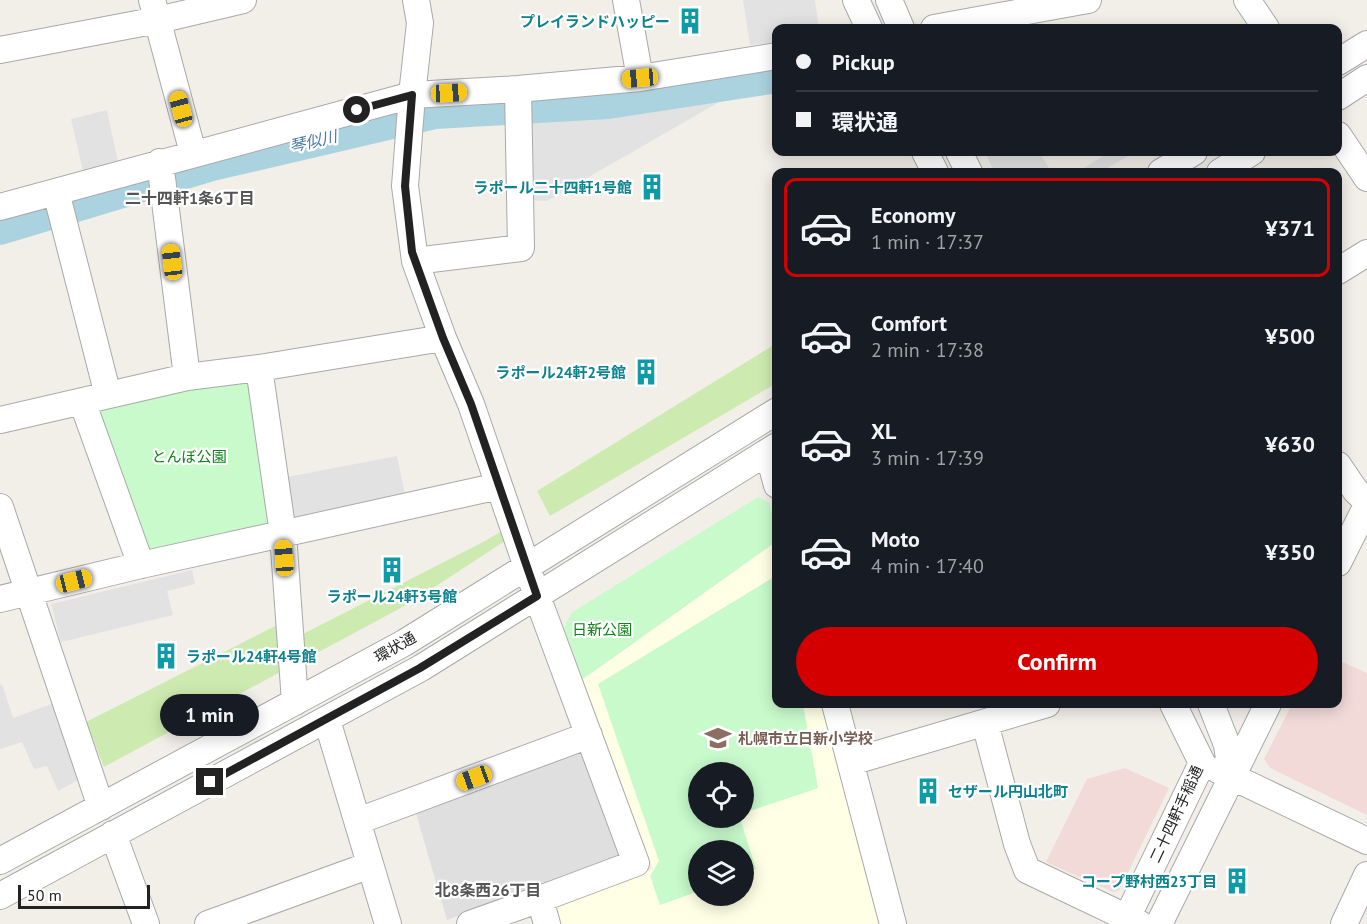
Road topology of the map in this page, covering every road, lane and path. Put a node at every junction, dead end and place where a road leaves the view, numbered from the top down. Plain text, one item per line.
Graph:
1 (243, 0) edge
2 (416, 0) edge
3 (626, 0) edge
4 (856, 0) edge
5 (889, 0) edge
6 (1088, 0) edge
7 (1247, 0) edge
8 (155, 10) edge
9 (867, 24) edge
10 (899, 24) edge
11 (956, 24) edge
12 (1263, 24) edge
13 (1367, 44) edge
14 (0, 50) edge
15 (772, 57) edge
16 (1342, 60) edge
17 (640, 78) junction
18 (1367, 78) edge
19 (1342, 94) edge
20 (412, 100) junction
21 (518, 102) junction
22 (1342, 141) edge
23 (193, 153) junction
24 (1187, 156) edge
25 (1246, 156) edge
26 (1168, 168) edge
27 (1226, 168) edge
28 (162, 176) junction
29 (1367, 178) edge
30 (60, 205) junction
31 (0, 207) edge
32 (1367, 253) edge
33 (415, 261) junction
34 (1342, 269) edge
35 (443, 338) junction
36 (259, 368) junction
37 (187, 377) junction
38 (108, 395) junction
39 (82, 401) junction
40 (772, 414) edge
41 (0, 420) edge
42 (772, 449) edge
43 (1342, 471) edge
44 (499, 486) junction
45 (1367, 504) edge
46 (0, 507) edge
47 (282, 534) junction
48 (1342, 555) edge
49 (141, 565) junction
50 (528, 567) junction
51 (28, 592) junction
52 (537, 596) junction
53 (0, 599) edge
54 (295, 702) junction
55 (836, 708) edge
56 (1026, 708) edge
57 (1175, 708) edge
58 (1213, 708) edge
59 (1266, 708) edge
60 (989, 715) edge
61 (327, 720) junction
62 (589, 735) junction
63 (851, 762) junction
64 (1202, 763) junction
65 (1232, 777) junction
66 (101, 807) junction
67 (358, 821) junction
68 (112, 834) junction
69 (1367, 841) edge
70 (0, 861) edge
71 (370, 865) junction
72 (1367, 875) edge
73 (0, 896) edge
74 (540, 899) junction
75 (1131, 922) edge
76 (146, 924) edge
77 (208, 924) edge
78 (388, 924) edge
79 (470, 924) edge
80 (547, 924) edge
81 (893, 924) edge
82 (1159, 924) edge
83 (1344, 924) edge

1 - 8 street
2 - 20 street
3 - 17 street
4 - 9 street
5 - 10 street
6 - 11 street
7 - 12 street
8 - 14 street
8 - 23 street
13 - 16 street
15 - 17 street
17 - 21 street
18 - 19 street
20 - 21 street
20 - 23 street
20 - 33 street
21 - 33 street
22 - 29 street
23 - 28 street
24 - 26 street
25 - 27 street
28 - 30 street
28 - 37 street
30 - 31 street
30 - 38 street
32 - 34 street
33 - 35 street
35 - 36 street
35 - 44 street
36 - 37 street
36 - 47 street
37 - 38 street
38 - 39 street
39 - 41 street
39 - 49 street
40 - 50 street, 環状通
42 - 52 street, 環状通
43 - 45 street
44 - 47 street
44 - 50 street
45 - 48 street
46 - 51 street
47 - 49 street
47 - 54 street
49 - 51 street
50 - 52 street
50 - 54 street, 環状通
51 - 53 street
51 - 66 street
52 - 61 street, 環状通
52 - 62 street
54 - 66 street, 環状通
55 - 63 street
56 - 60 street
57 - 64 street, 二十四軒手稲通
58 - 65 street
59 - 65 street
60 - 63 street
60 - 75 street
61 - 67 street
61 - 68 street, 環状通
62 - 67 street
62 - 74 street
63 - 81 street
64 - 65 street
64 - 75 street, 二十四軒手稲通
65 - 69 street
65 - 82 street
66 - 70 street, 環状通
67 - 71 street
68 - 73 street, 環状通
68 - 76 street
71 - 77 street
71 - 78 street
72 - 83 street
74 - 79 street
74 - 80 street

